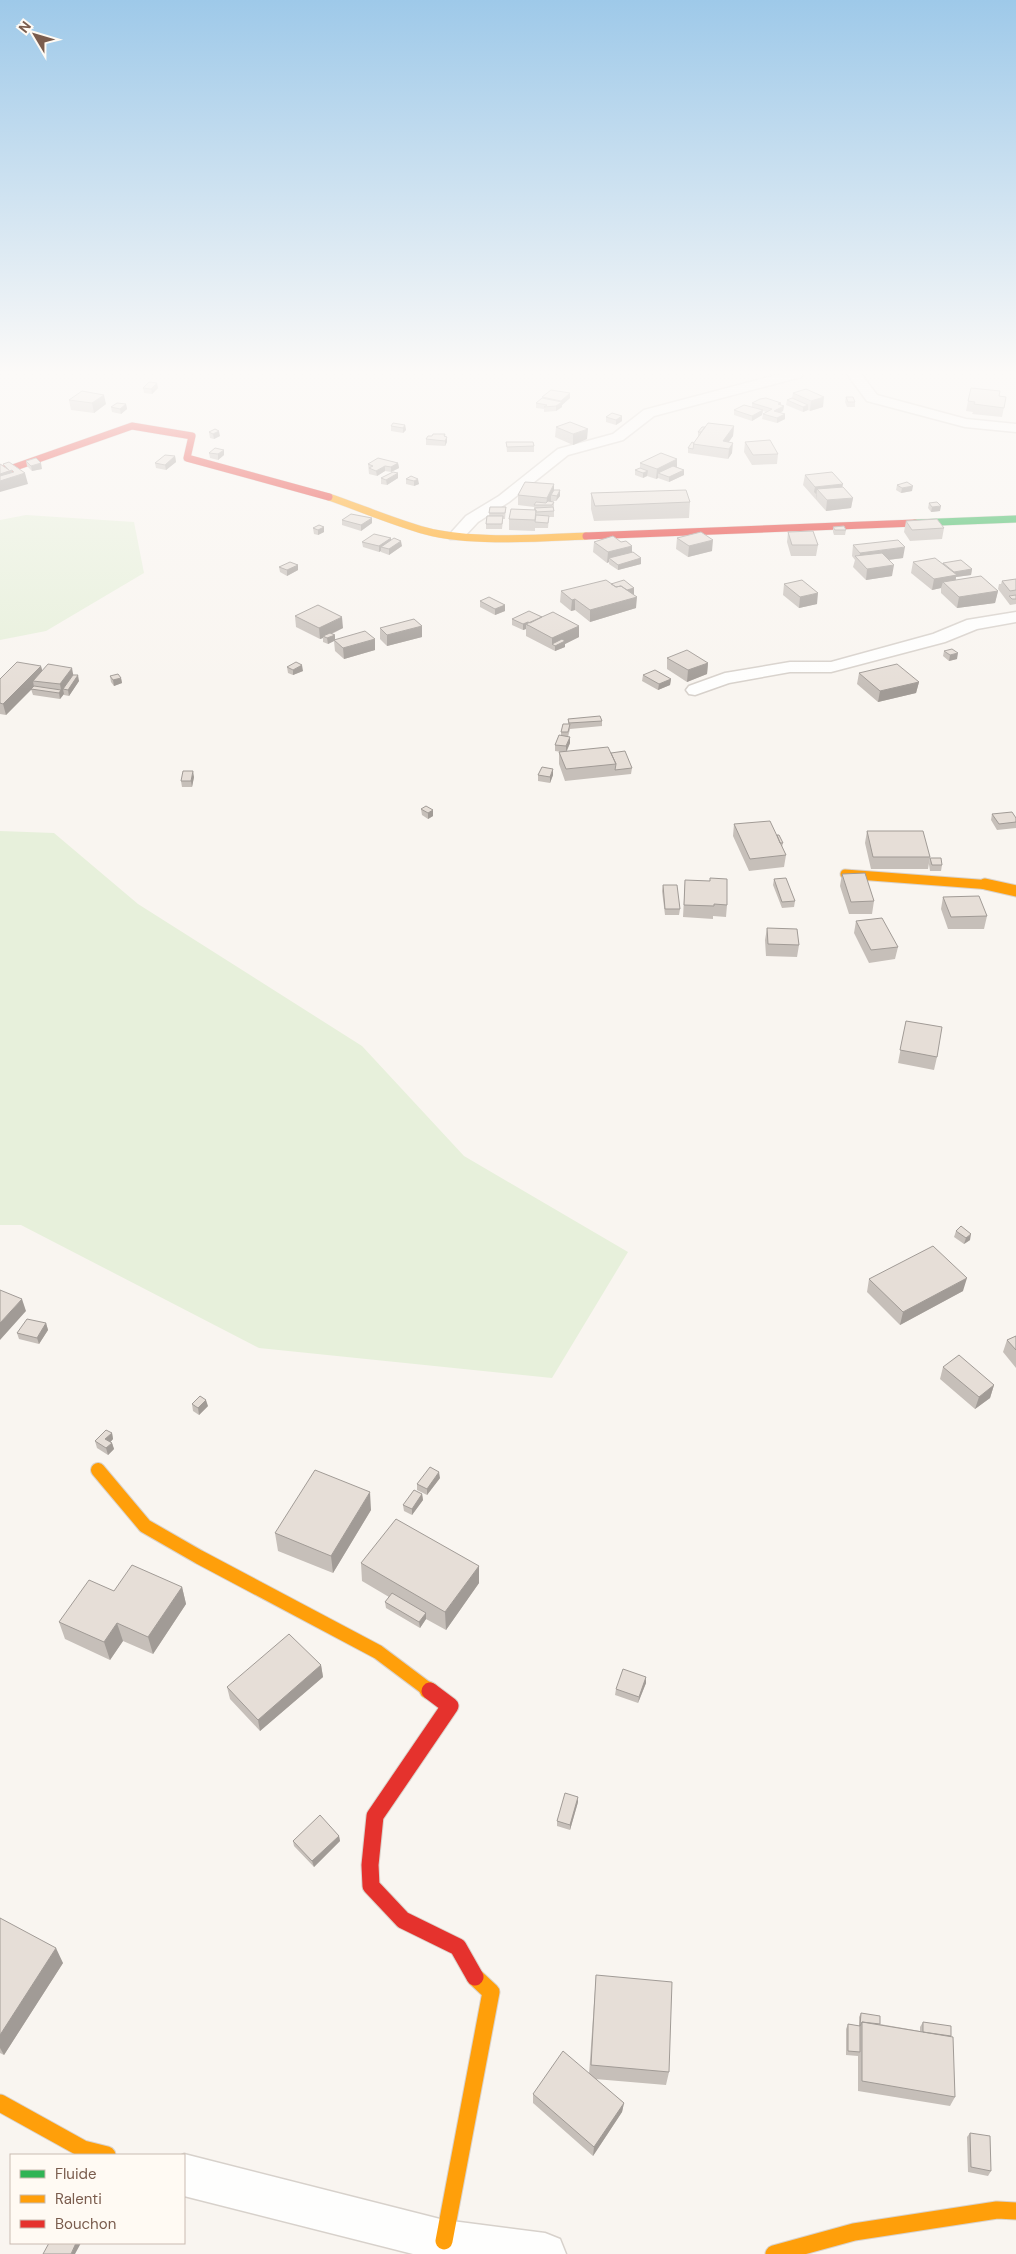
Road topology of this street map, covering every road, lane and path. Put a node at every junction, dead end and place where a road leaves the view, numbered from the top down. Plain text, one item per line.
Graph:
1 (264, 479) edge
2 (529, 479) edge
3 (1016, 519) edge
4 (456, 536) junction
5 (1016, 617) edge
6 (695, 690) dead end
7 (845, 874) edge
8 (1016, 891) edge
9 (98, 1470) dead end
10 (0, 2103) edge
11 (103, 2154) edge
12 (185, 2175) edge
13 (1016, 2211) edge
14 (444, 2241) junction
15 (545, 2254) edge
16 (774, 2254) edge

1 - 4 street
2 - 4 street
3 - 4 street
5 - 6 street
7 - 8 street
9 - 14 street
10 - 11 street
12 - 14 street
13 - 16 street
14 - 15 street

